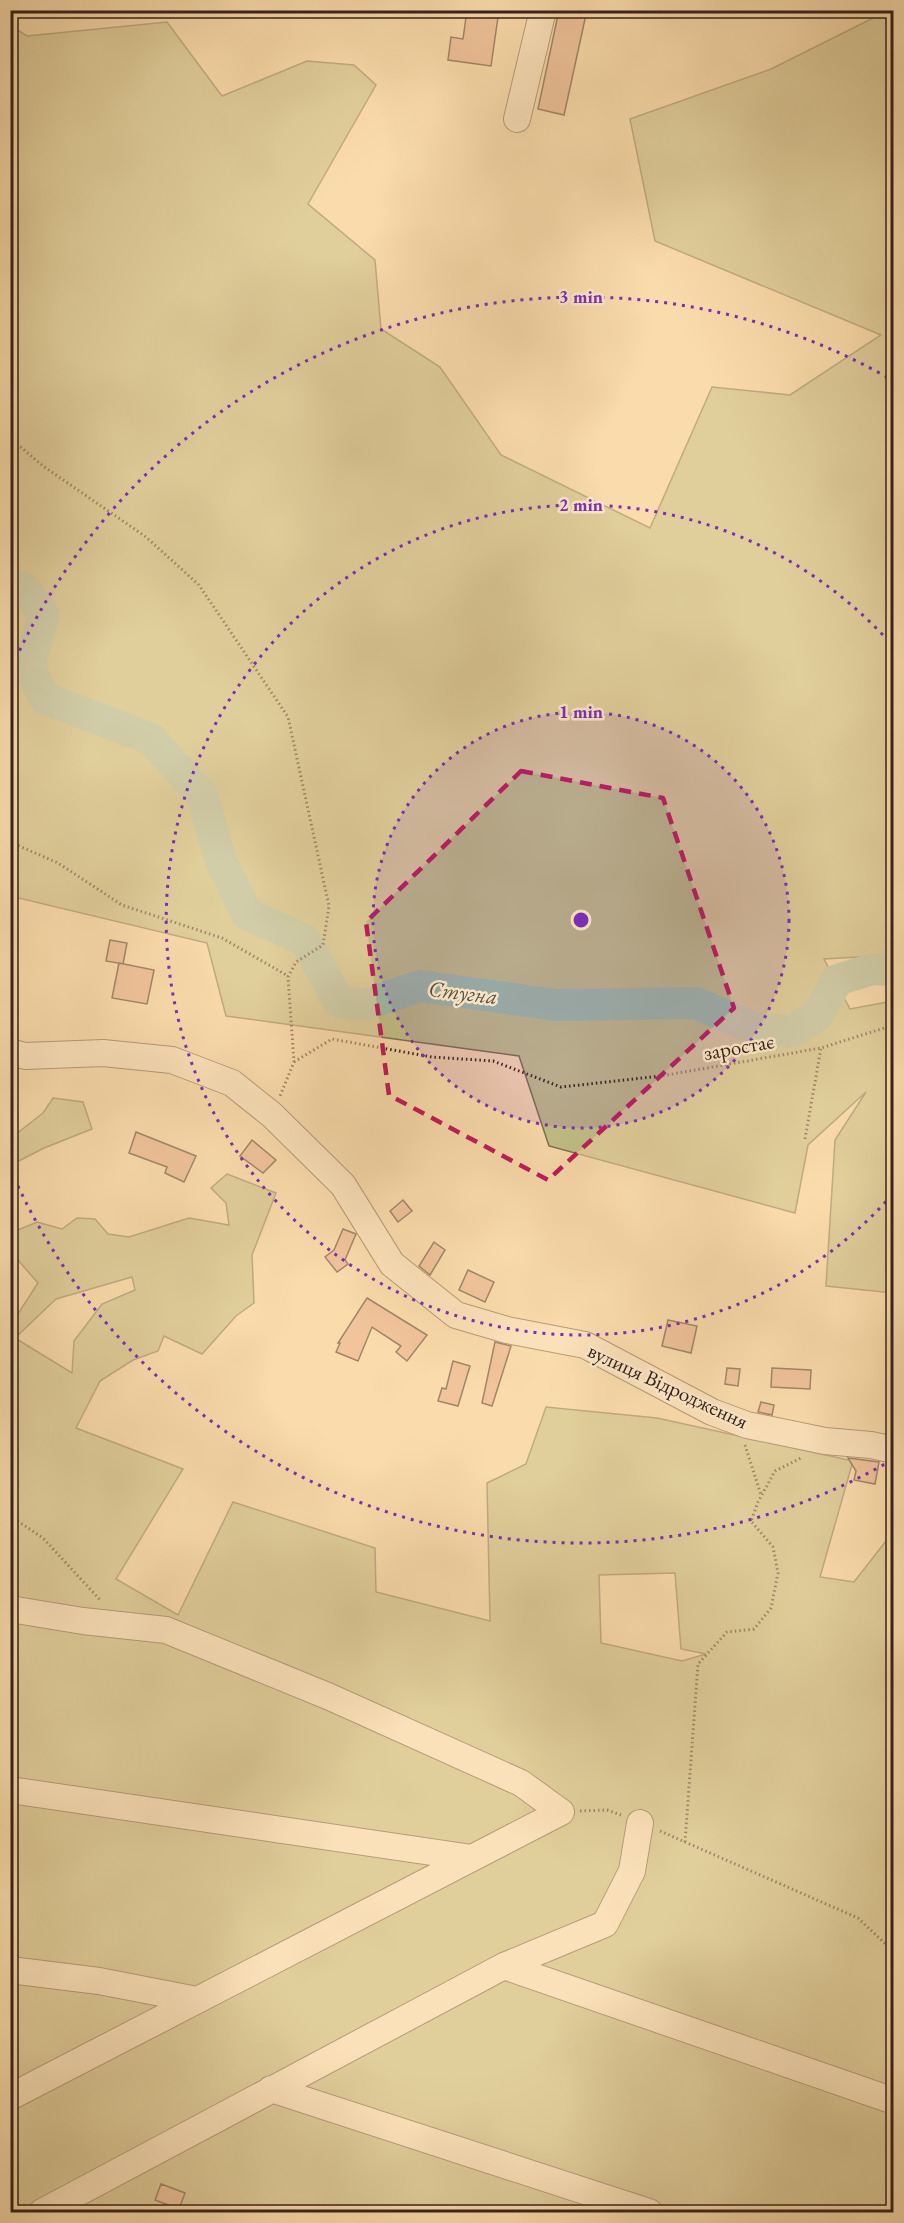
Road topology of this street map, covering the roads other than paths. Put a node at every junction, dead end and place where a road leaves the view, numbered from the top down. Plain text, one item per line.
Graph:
1 (543, 10) edge
2 (517, 119) dead end
3 (10, 1052) edge
4 (894, 1450) edge
5 (10, 1609) edge
6 (10, 1790) edge
7 (640, 1822) road end
8 (472, 1858) junction
9 (504, 1966) junction
10 (10, 1970) edge
11 (197, 2000) junction
12 (270, 2089) junction
13 (10, 2097) edge
14 (894, 2101) edge
15 (54, 2211) edge
16 (650, 2212) edge

1 - 2 street
3 - 4 street, вулиця Відродження
5 - 8 street
6 - 8 street
7 - 9 street
8 - 11 street
9 - 12 street
9 - 14 street
10 - 11 street
11 - 13 street
12 - 15 street
12 - 16 street

